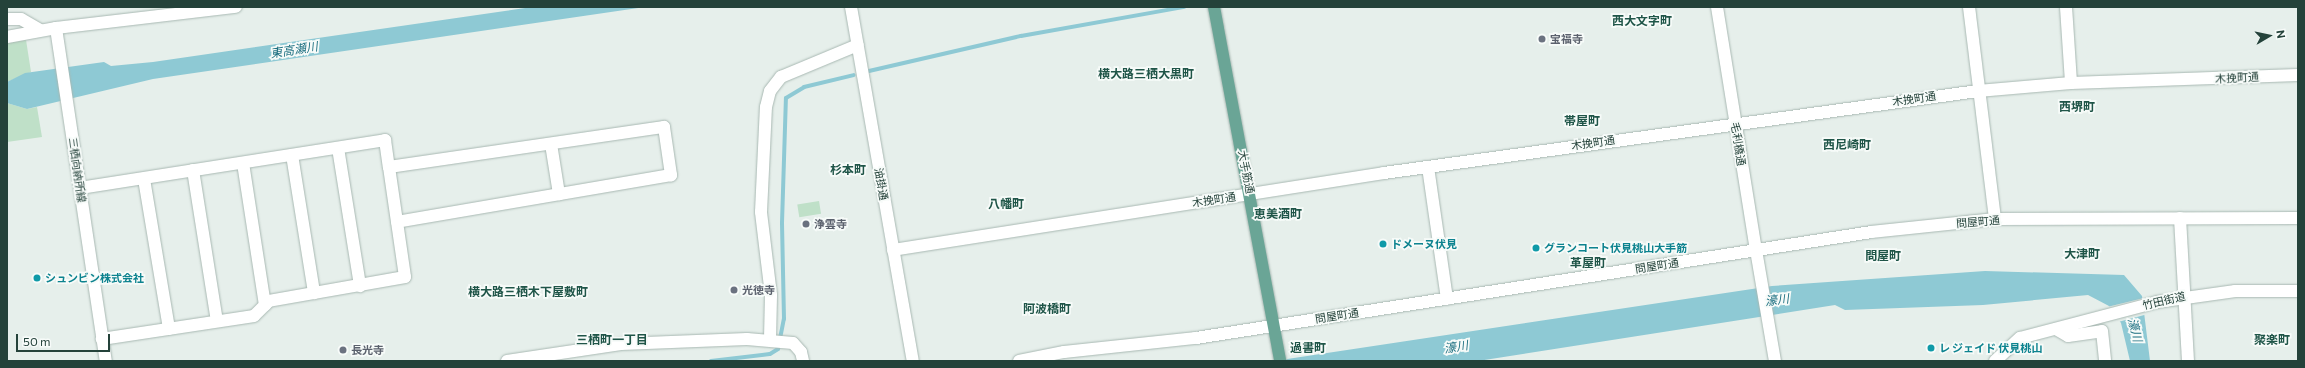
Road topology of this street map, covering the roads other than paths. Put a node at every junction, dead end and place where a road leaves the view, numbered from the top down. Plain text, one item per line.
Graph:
1 (236, 7) edge
2 (851, 7) edge
3 (1214, 7) edge
4 (1716, 7) edge
5 (1969, 7) edge
6 (2066, 7) edge
7 (7, 19) edge
8 (40, 30) junction
9 (57, 34) junction
10 (7, 37) edge
11 (858, 45) junction
12 (2298, 75) edge
13 (2071, 82) junction
14 (1980, 90) junction
15 (1735, 124) junction
16 (551, 144) junction
17 (338, 148) junction
18 (292, 155) junction
19 (243, 163) junction
20 (389, 167) junction
21 (1428, 167) junction
22 (194, 170) junction
23 (144, 179) junction
24 (80, 188) junction
25 (559, 194) junction
26 (1250, 195) junction
27 (2180, 218) junction
28 (2298, 218) edge
29 (1995, 219) junction
30 (397, 222) junction
31 (893, 250) junction
32 (1756, 250) junction
33 (360, 286) junction
34 (2298, 291) edge
35 (314, 293) junction
36 (2186, 296) junction
37 (1446, 299) junction
38 (265, 305) junction
39 (216, 321) junction
40 (1274, 326) junction
41 (169, 329) junction
42 (2056, 329) junction
43 (102, 339) junction
44 (777, 340) junction
45 (1279, 355) edge
46 (106, 361) edge
47 (508, 361) edge
48 (803, 361) edge
49 (913, 361) edge
50 (1019, 361) edge
51 (1775, 361) edge
52 (1995, 361) edge
53 (2105, 361) edge
54 (2188, 361) edge

1 - 9 street
2 - 11 street, 油掛通
3 - 26 main road, 大手筋通
4 - 15 street, 毛利橋通
5 - 14 street
6 - 13 street
7 - 8 street
8 - 9 street
8 - 10 street
9 - 24 street, 三栖向納所線
11 - 31 street, 油掛通
11 - 44 street
12 - 13 street, 木挽町通
13 - 14 street, 木挽町通
14 - 15 street, 木挽町通
14 - 29 street
15 - 21 street, 木挽町通
15 - 32 street, 毛利橋通
16 - 20 street
16 - 25 street
16 - 25 street
17 - 18 street
17 - 20 street
17 - 33 street
18 - 19 street
18 - 35 street
19 - 22 street
19 - 38 street
20 - 30 street
21 - 26 street, 木挽町通
21 - 37 street
22 - 23 street
22 - 39 street
23 - 24 street
23 - 41 street
24 - 43 street, 三栖向納所線
25 - 30 street
26 - 31 street, 木挽町通
26 - 40 main road, 大手筋通
27 - 28 street, 問屋町通
27 - 29 street, 問屋町通
27 - 36 street
29 - 32 street, 問屋町通
30 - 33 street
31 - 49 street, 油掛通
32 - 37 street, 問屋町通
32 - 51 street, 毛利橋通
33 - 35 street
34 - 36 street, 竹田街道
35 - 38 street
36 - 42 street, 竹田街道
36 - 54 street
37 - 40 street, 問屋町通
38 - 39 street
39 - 41 street
40 - 45 main road, 大手筋通
40 - 50 street, 問屋町通
41 - 43 street
42 - 52 street, 竹田街道
42 - 53 street
43 - 46 street, 三栖向納所線
44 - 47 street
44 - 48 street

